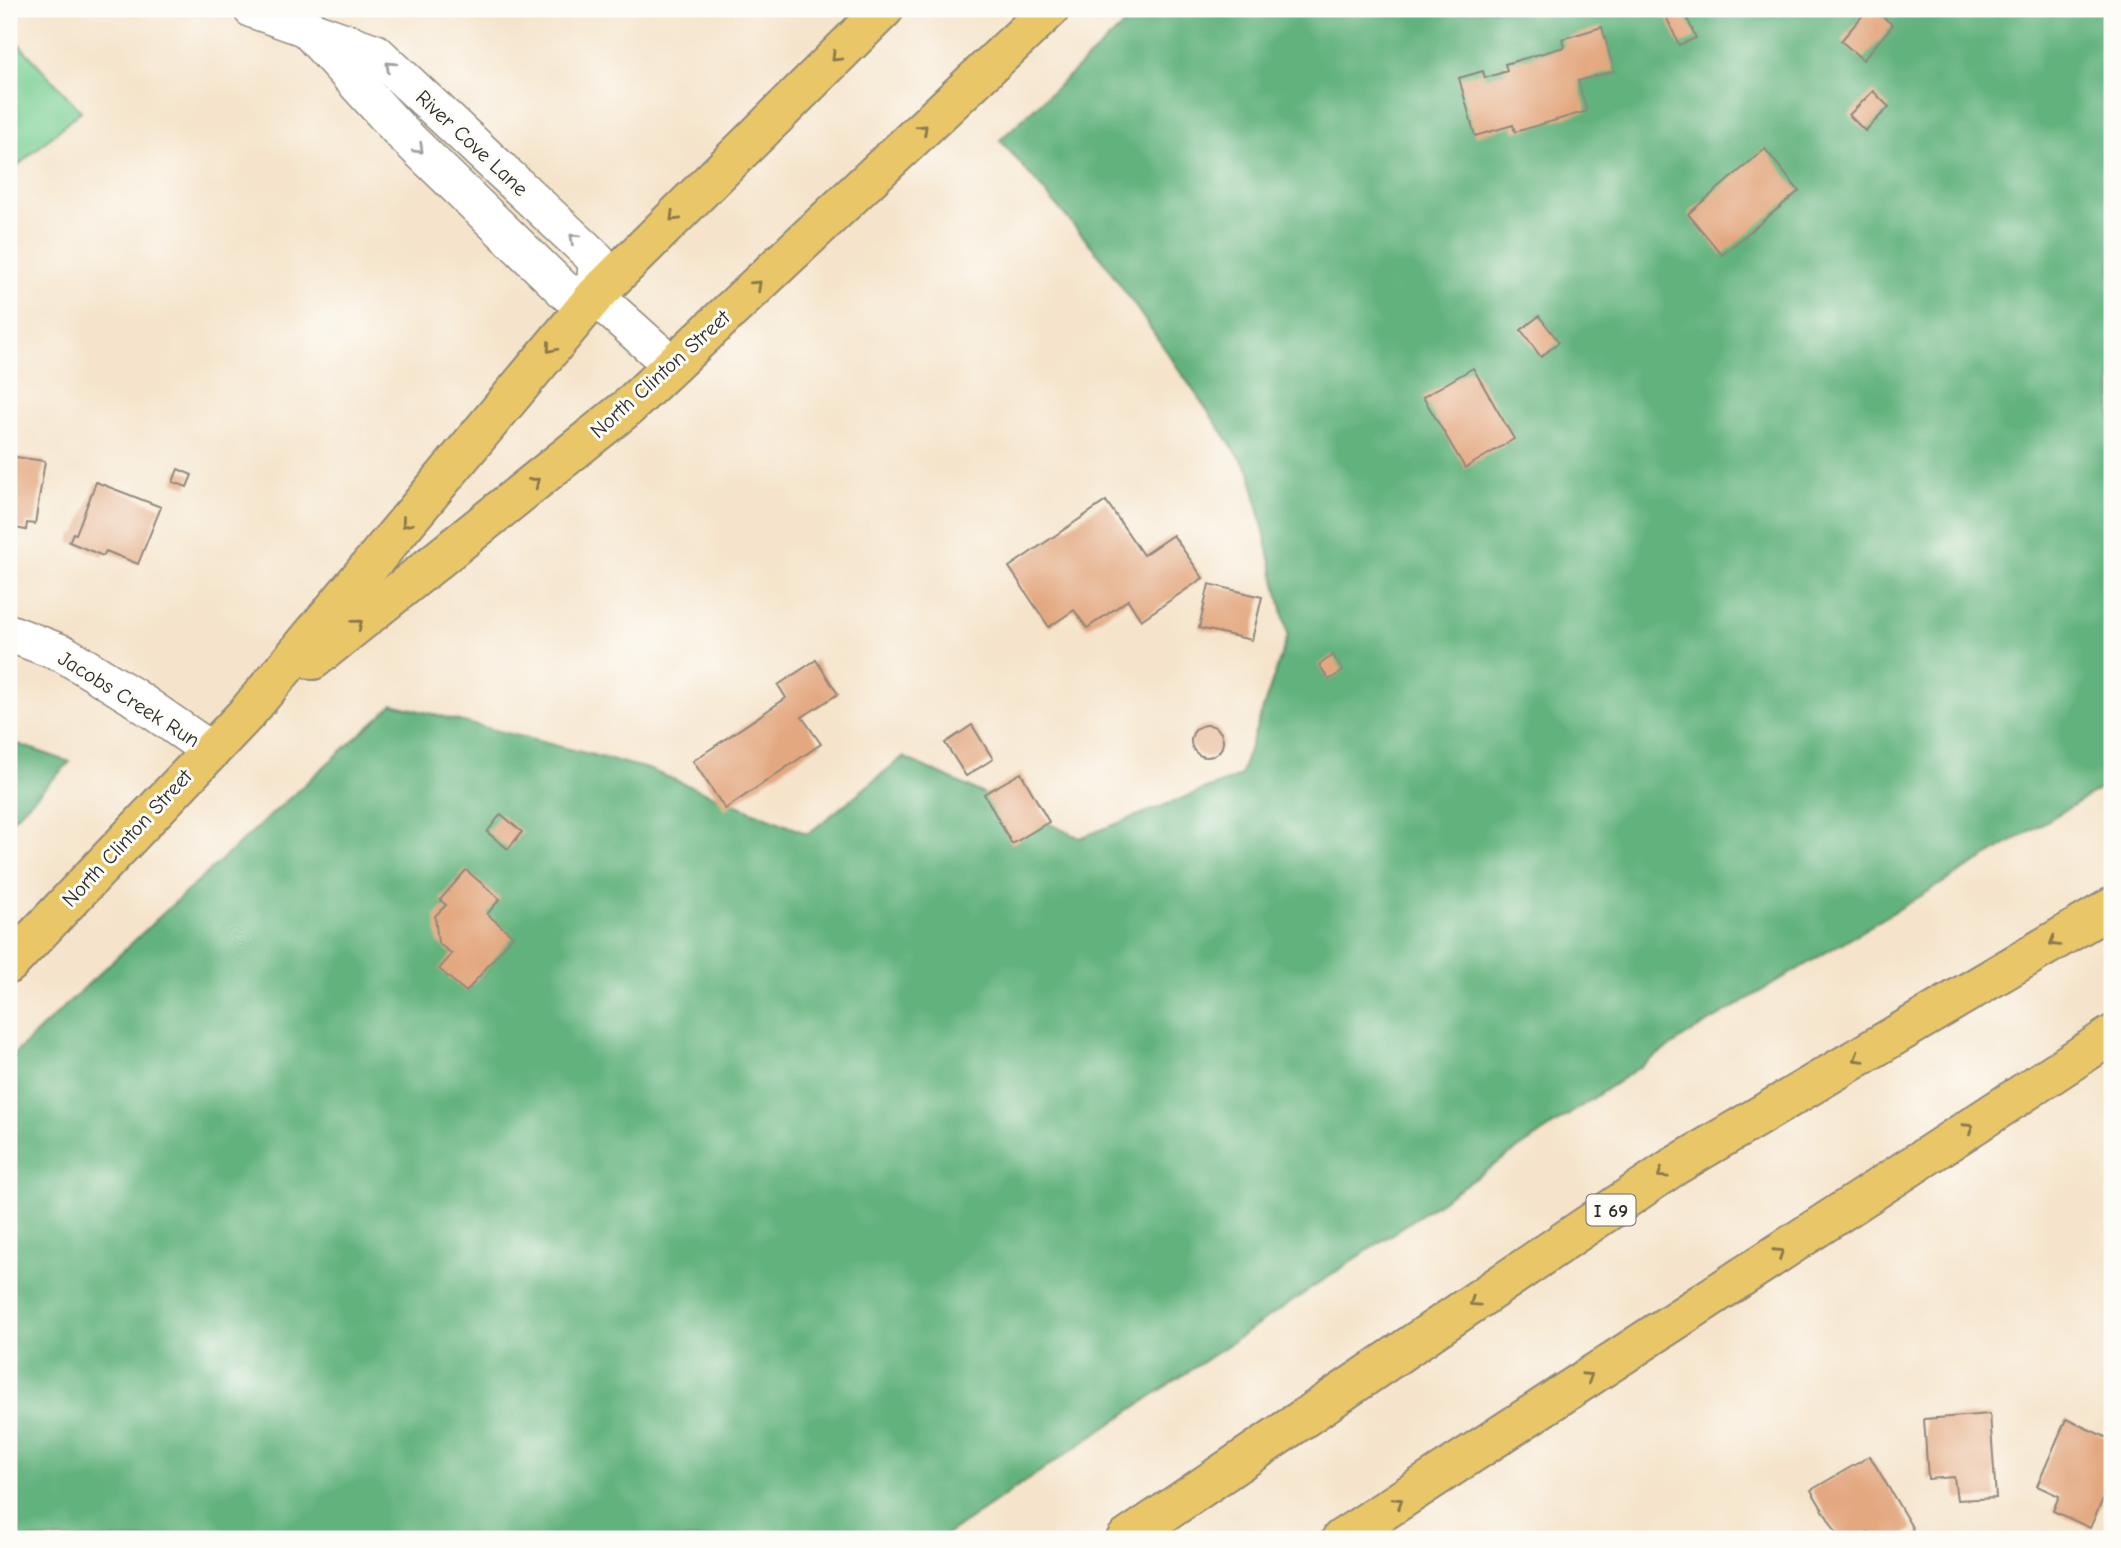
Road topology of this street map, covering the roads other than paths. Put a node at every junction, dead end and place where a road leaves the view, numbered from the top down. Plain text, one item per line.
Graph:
1 (252, 9) edge
2 (884, 9) edge
3 (1050, 9) edge
4 (595, 296) junction
5 (672, 365) junction
6 (9, 633) edge
7 (247, 713) junction
8 (211, 750) junction
9 (2112, 907) edge
10 (9, 964) edge
11 (2112, 1035) edge
12 (1126, 1539) edge
13 (1341, 1539) edge

1 - 4 street, River Cove Lane
2 -> 4 main road, North Clinton Street
5 -> 3 main road, North Clinton Street
4 - 5 street, River Cove Lane
4 -> 7 main road, North Clinton Street
7 -> 5 main road, North Clinton Street
6 - 8 street, Jacobs Creek Run
7 - 8 main road, North Clinton Street
8 - 10 main road, North Clinton Street
9 -> 12 main road, I 69
13 -> 11 main road

